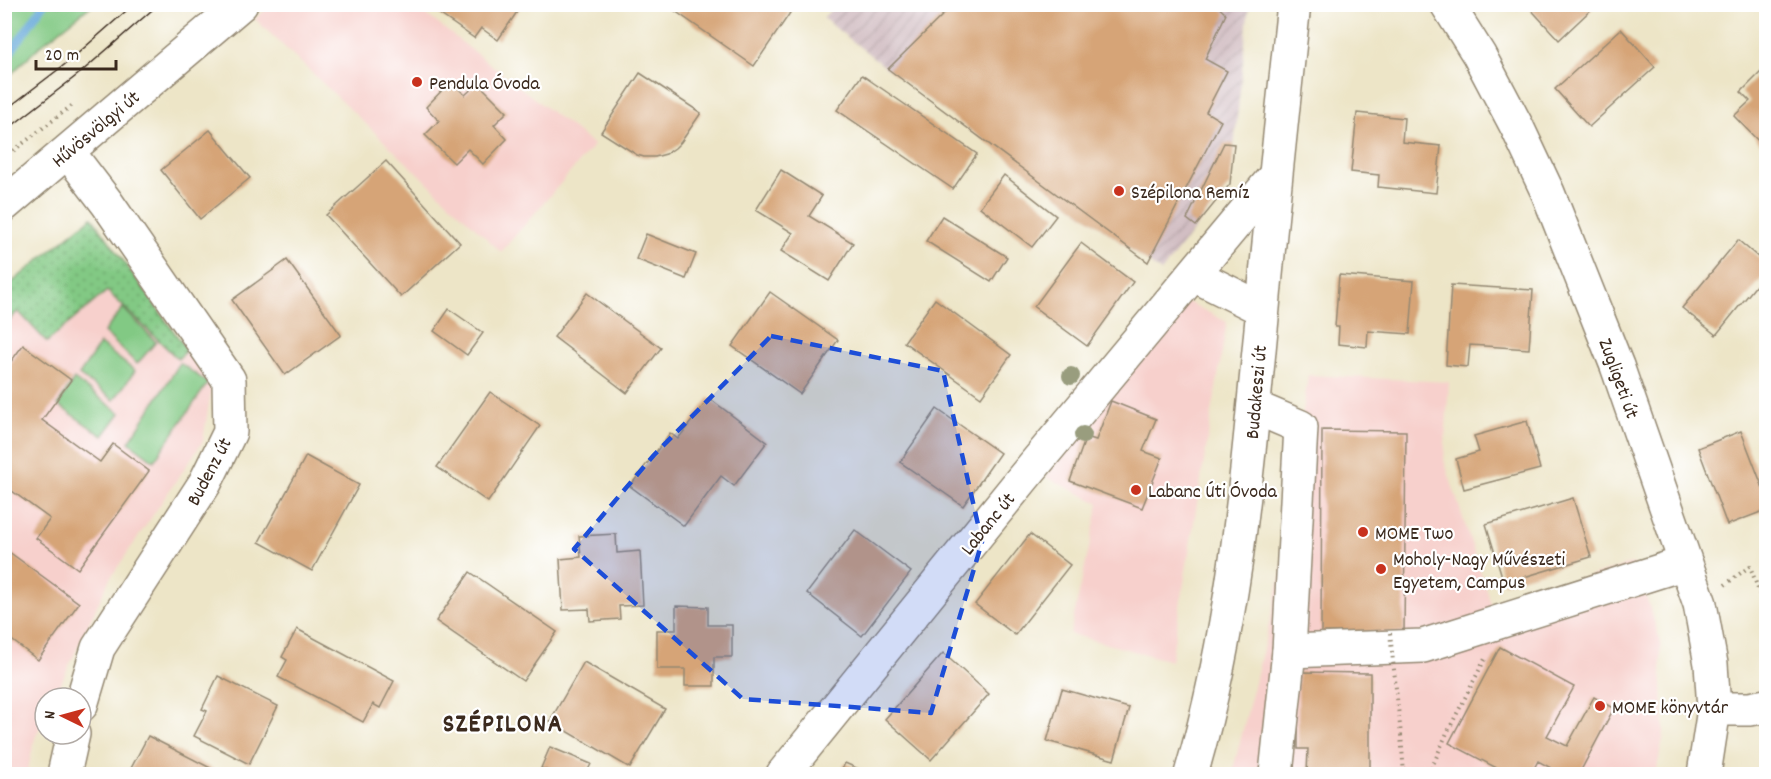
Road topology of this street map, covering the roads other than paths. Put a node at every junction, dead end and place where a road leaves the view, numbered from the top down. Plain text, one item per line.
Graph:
1 (241, 4) edge
2 (1294, 4) edge
3 (1447, 4) edge
4 (68, 152) junction
5 (1275, 176) junction
6 (4, 205) edge
7 (1194, 275) junction
8 (1262, 309) junction
9 (1254, 407) junction
10 (1685, 563) junction
11 (1289, 651) junction
12 (87, 686) edge
13 (1767, 706) edge
14 (1714, 709) junction
15 (70, 746) edge
16 (64, 774) edge
17 (783, 774) edge
18 (1191, 774) edge
19 (1276, 774) edge
20 (1704, 774) edge

1 - 4 street, Hűvösvölgyi út
2 - 5 street, Budakeszi út
3 - 10 street, Zugligeti út
4 - 6 street, Hűvösvölgyi út
4 - 12 street, Budenz út
5 - 7 street, Labanc út
5 - 8 street, Budakeszi út
7 - 8 street
7 - 17 street, Labanc út
8 - 9 street, Budakeszi út
9 - 11 street
9 - 18 street, Budakeszi út
10 - 11 street
10 - 14 street, Zugligeti út
11 - 19 street
13 - 14 street
14 - 20 street, Zugligeti út
15 - 16 street

